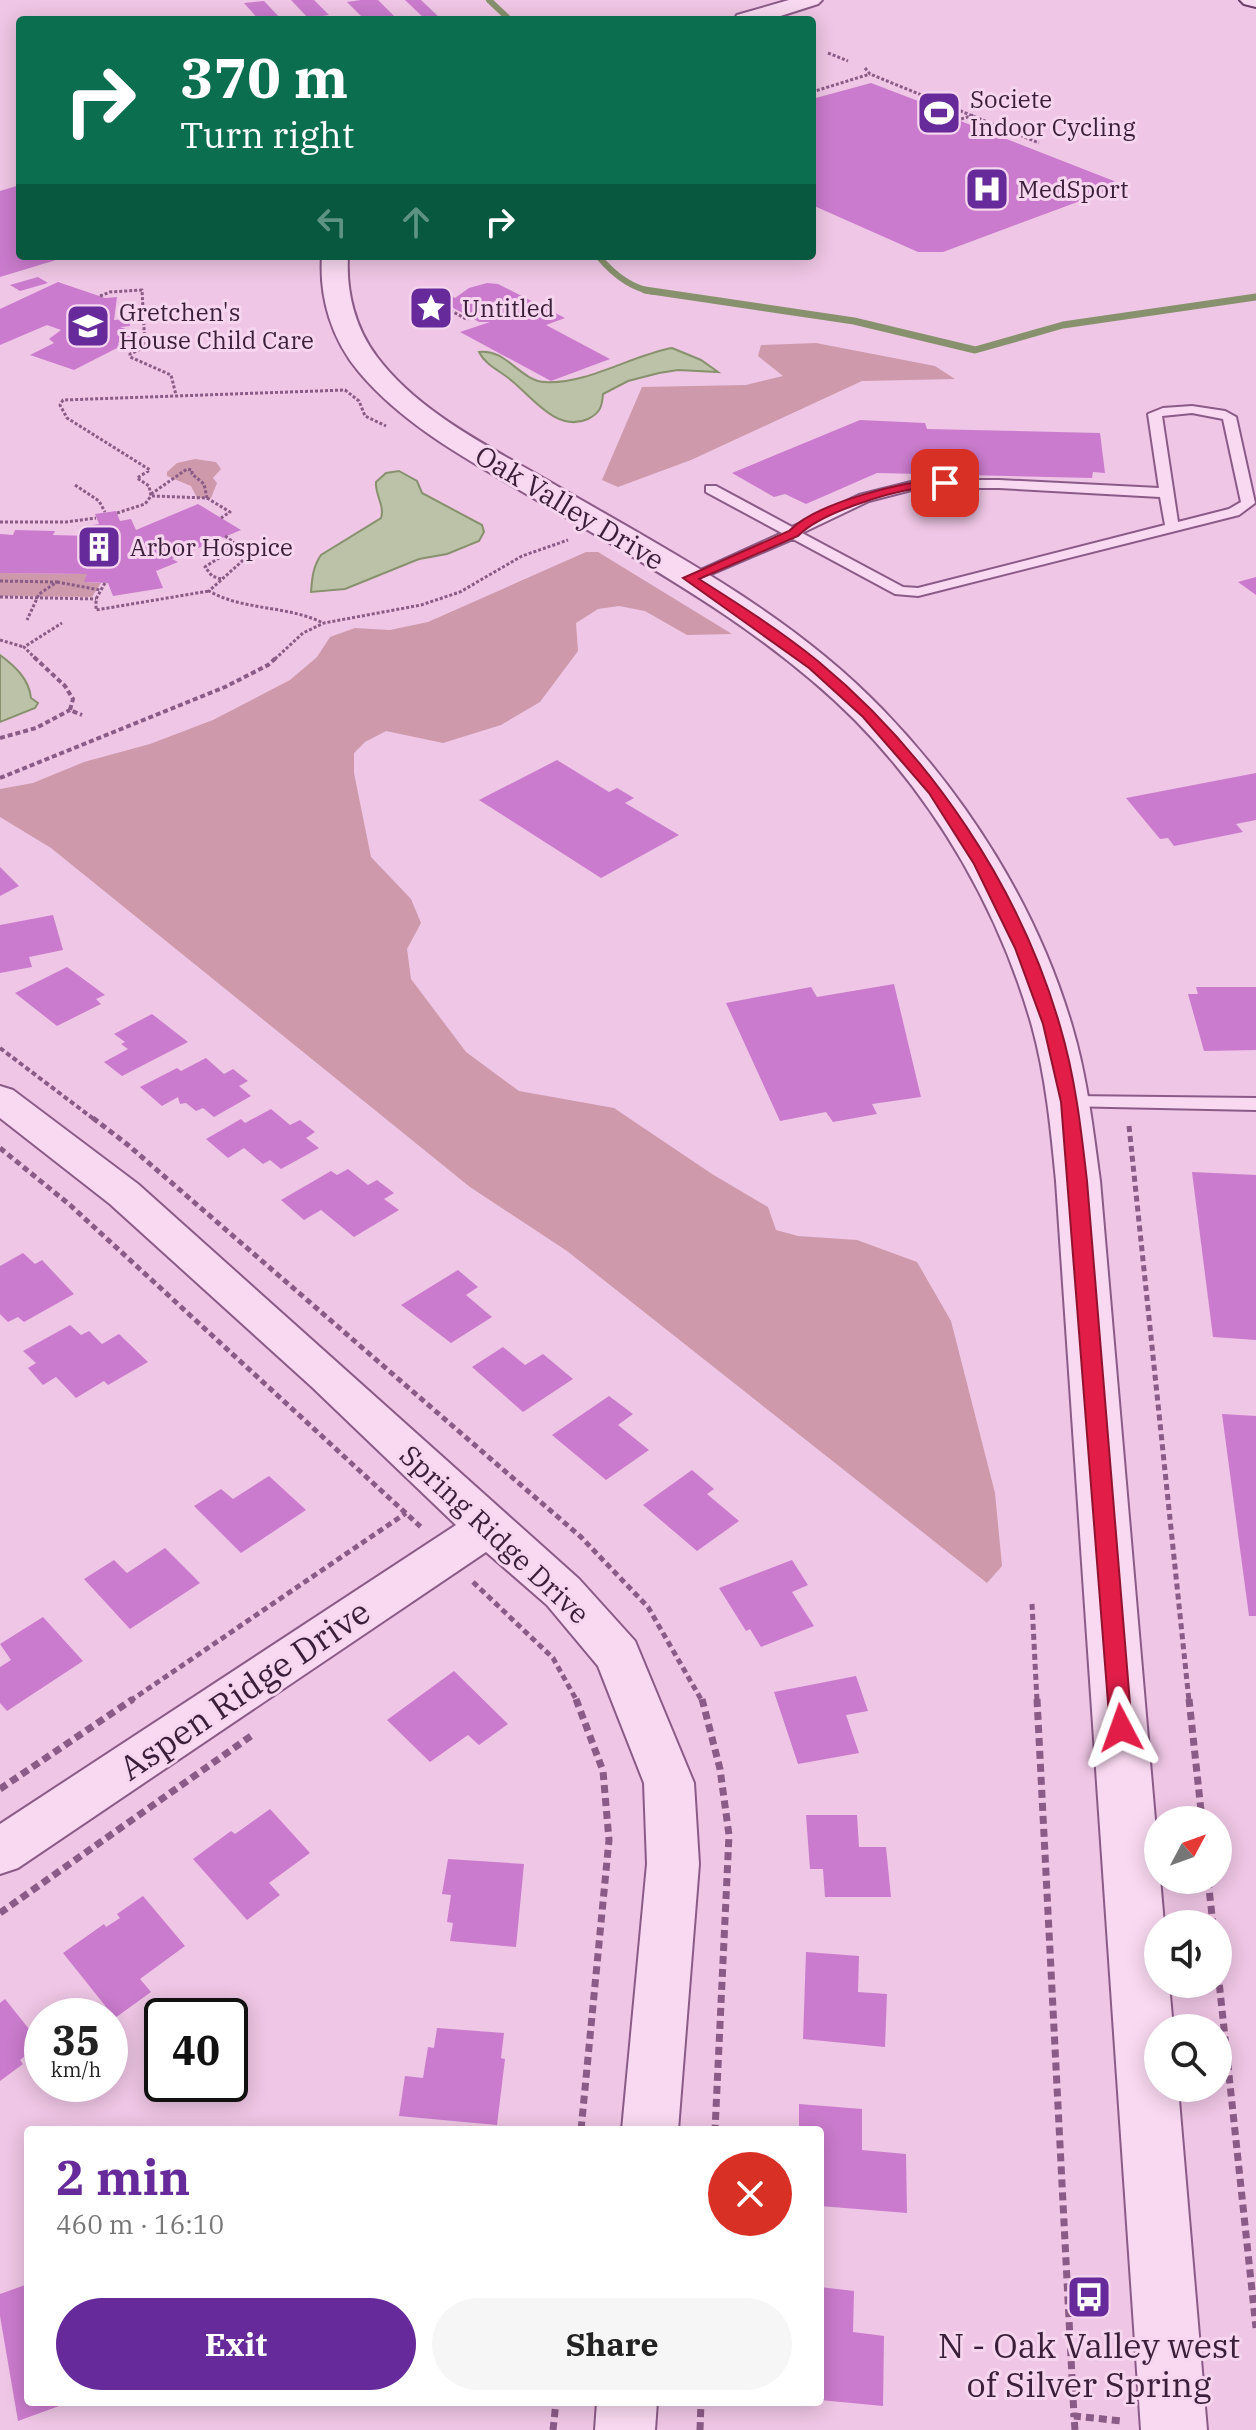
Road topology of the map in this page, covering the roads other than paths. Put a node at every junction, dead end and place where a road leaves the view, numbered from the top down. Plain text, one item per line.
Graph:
1 (811, 0) edge
2 (758, 16) edge
3 (335, 260) edge
4 (711, 489) dead end
5 (1168, 493) junction
6 (1172, 528) junction
7 (794, 533) junction
8 (690, 578) junction
9 (0, 1099) edge
10 (1070, 1102) junction
11 (1256, 1104) edge
12 (488, 1527) junction
13 (0, 1852) edge
14 (650, 2126) edge
15 (627, 2406) edge
16 (625, 2430) edge
17 (1174, 2430) edge

1 - 2 street
3 - 8 street, Oak Valley Drive
4 - 7 lane
5 - 6 lane
5 - 6 lane
5 - 7 lane
6 - 7 lane
7 - 8 lane
8 - 10 street, Oak Valley Drive
9 - 12 street, Spring Ridge Drive
10 - 11 lane
10 - 17 street, Oak Valley Drive
12 - 13 street, Aspen Ridge Drive
12 - 14 street, Spring Ridge Drive
15 - 16 street

